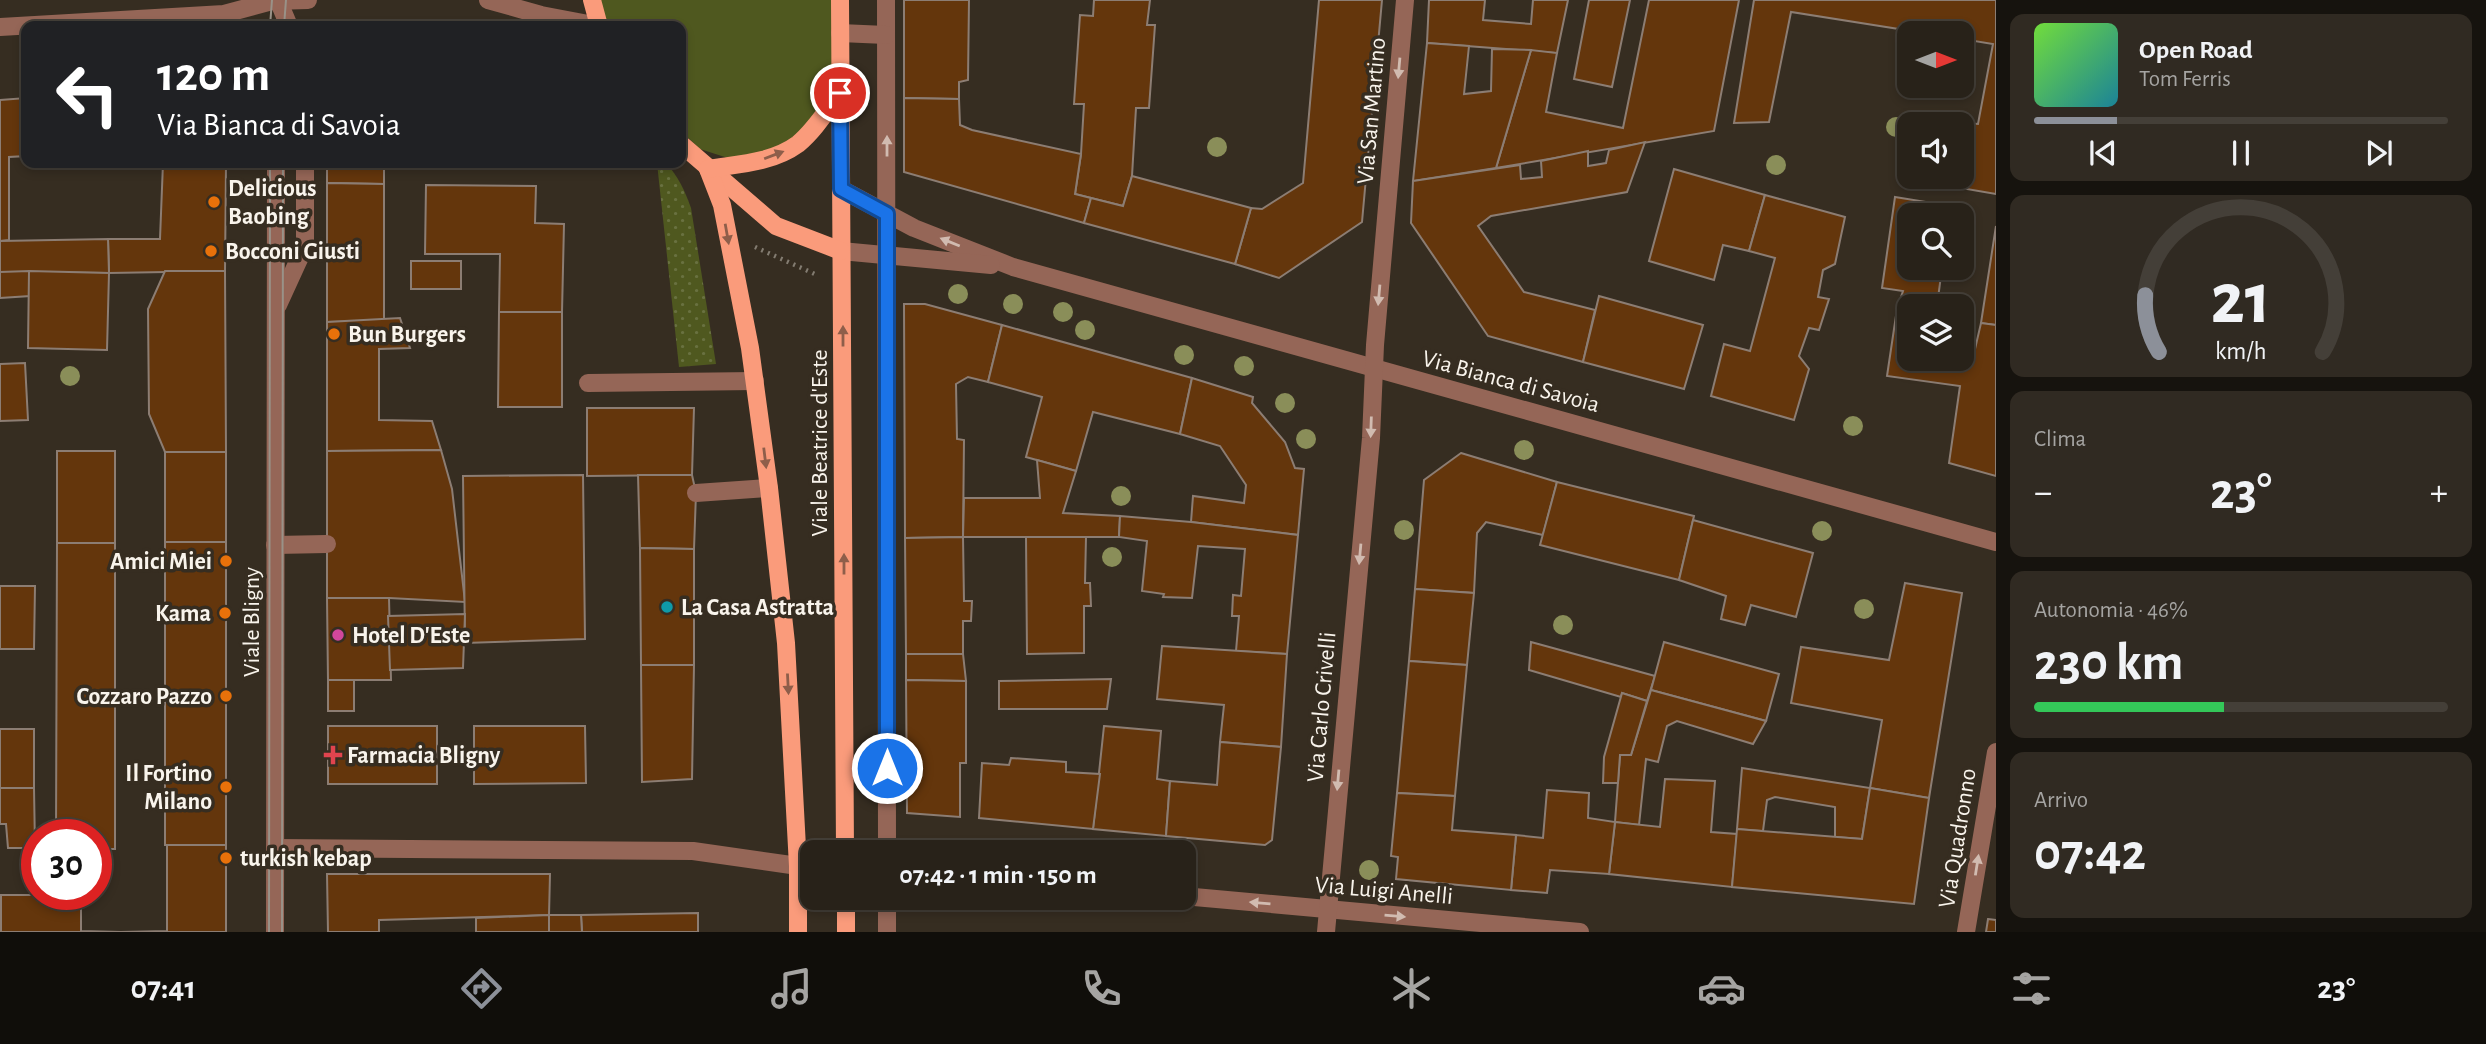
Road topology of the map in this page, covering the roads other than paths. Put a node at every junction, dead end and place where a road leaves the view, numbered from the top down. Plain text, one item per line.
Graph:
1 (278, 0) edge
2 (307, 0) edge
3 (488, 0) edge
4 (592, 0) edge
5 (840, 0) edge
6 (886, 0) edge
7 (1405, 0) edge
8 (103, 21) edge
9 (277, 21) edge
10 (287, 21) edge
11 (573, 21) edge
12 (598, 21) edge
13 (21, 26) edge
14 (0, 27) edge
15 (840, 33) junction
16 (886, 35) junction
17 (840, 93) junction
18 (686, 149) edge
19 (276, 168) edge
20 (305, 168) edge
21 (708, 169) junction
22 (841, 189) junction
23 (887, 214) junction
24 (841, 251) junction
25 (887, 254) junction
26 (1013, 267) junction
27 (275, 312) junction
28 (1374, 369) junction
29 (755, 381) junction
30 (589, 383) dead end
31 (769, 488) junction
32 (696, 493) dead end
33 (1996, 542) edge
34 (327, 544) dead end
35 (275, 545) junction
36 (1996, 752) edge
37 (845, 840) edge
38 (887, 840) edge
39 (275, 848) junction
40 (797, 866) junction
41 (1196, 896) edge
42 (1328, 909) junction
43 (846, 910) edge
44 (887, 910) edge
45 (275, 932) edge
46 (798, 932) edge
47 (846, 932) edge
48 (887, 932) edge
49 (1326, 932) edge
50 (1580, 932) edge
51 (1966, 932) edge

1 - 2 street
1 - 8 street
1 - 9 street
1 - 10 street
3 - 11 street
4 - 12 main road
5 - 15 main road, Viale Beatrice d'Este
6 - 16 street
7 -> 28 street, Via San Martino
13 - 14 street
15 - 16 street
15 - 17 main road, Viale Beatrice d'Este
23 -> 16 street
21 -> 17 main road
17 - 22 main road, Viale Beatrice d'Este
18 - 21 main road
19 - 27 street, Viale Bligny
20 - 27 street, Viale Bligny
21 - 24 main road
21 -> 29 main road, Viale Beatrice d'Este
22 - 23 street, Via Bianca di Savoia
22 - 24 main road, Viale Beatrice d'Este
23 - 25 street
26 -> 23 street, Via Bianca di Savoia
24 - 25 street, Via Bianca di Savoia
37 -> 24 main road, Viale Beatrice d'Este
25 - 26 street, Via Bianca di Savoia
25 - 38 street
26 - 28 street, Via Bianca di Savoia
27 - 35 street, Viale Bligny
28 - 33 street, Via Bianca di Savoia
28 -> 42 street, Via Carlo Crivelli
29 - 30 street
29 -> 31 main road, Viale Beatrice d'Este
31 - 32 street
31 -> 40 main road, Viale Beatrice d'Este
34 - 35 street
35 - 39 street, Viale Bligny
51 -> 36 street, Via Quadronno
39 - 40 street
39 - 45 street, Viale Bligny
40 - 46 main road, Viale Beatrice d'Este
42 -> 41 street, Via Luigi Anelli
42 - 49 street, Via Carlo Crivelli
42 -> 50 street, Via Luigi Anelli
43 - 47 main road
44 - 48 street

